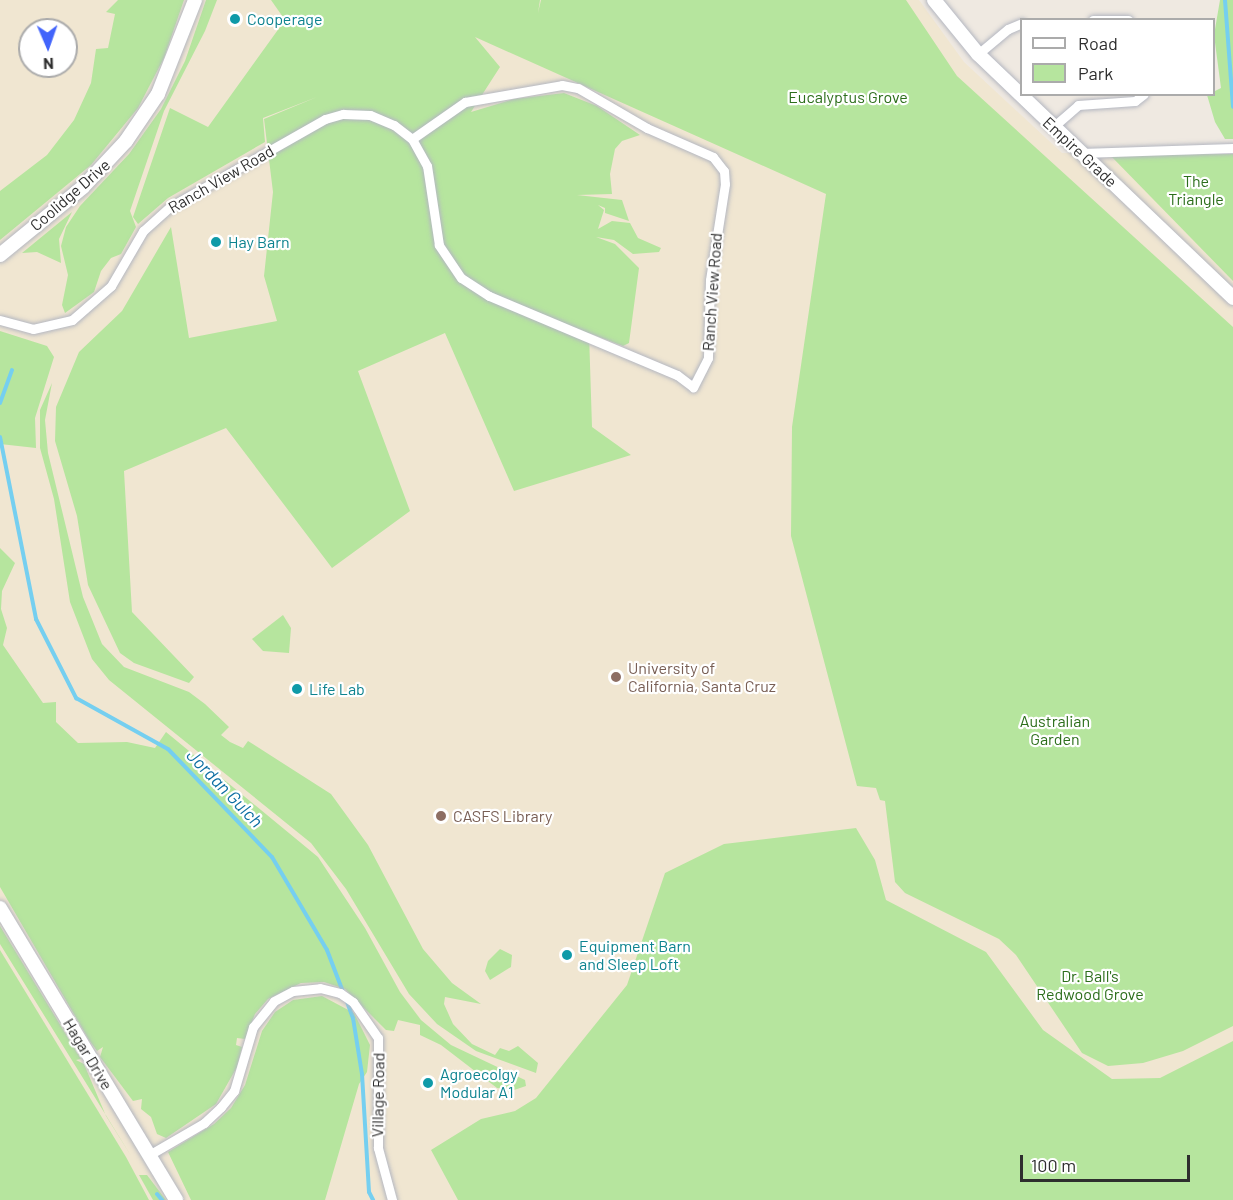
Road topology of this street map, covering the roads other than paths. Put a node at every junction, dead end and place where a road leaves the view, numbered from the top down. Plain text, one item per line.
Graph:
1 (195, 0) edge
2 (934, 0) edge
3 (1020, 24) edge
4 (978, 54) junction
5 (1020, 95) edge
6 (1021, 96) edge
7 (1141, 96) edge
8 (1053, 127) junction
9 (412, 139) junction
10 (1233, 148) edge
11 (1081, 153) junction
12 (0, 255) edge
13 (1233, 298) edge
14 (0, 320) edge
15 (0, 908) edge
16 (148, 1155) junction
17 (176, 1200) edge
18 (392, 1200) edge

1 - 12 main road, Coolidge Drive
2 - 4 main road, Empire Grade
3 - 4 street
4 - 5 main road, Empire Grade
6 - 8 main road, Empire Grade
7 - 8 street
8 - 11 main road, Empire Grade
9 - 9 street, Ranch View Road
9 - 14 street, Ranch View Road
10 - 11 street
11 - 13 main road, Empire Grade
15 - 16 main road, Hagar Drive
16 - 17 main road, Hagar Drive
16 - 18 street, Village Road

